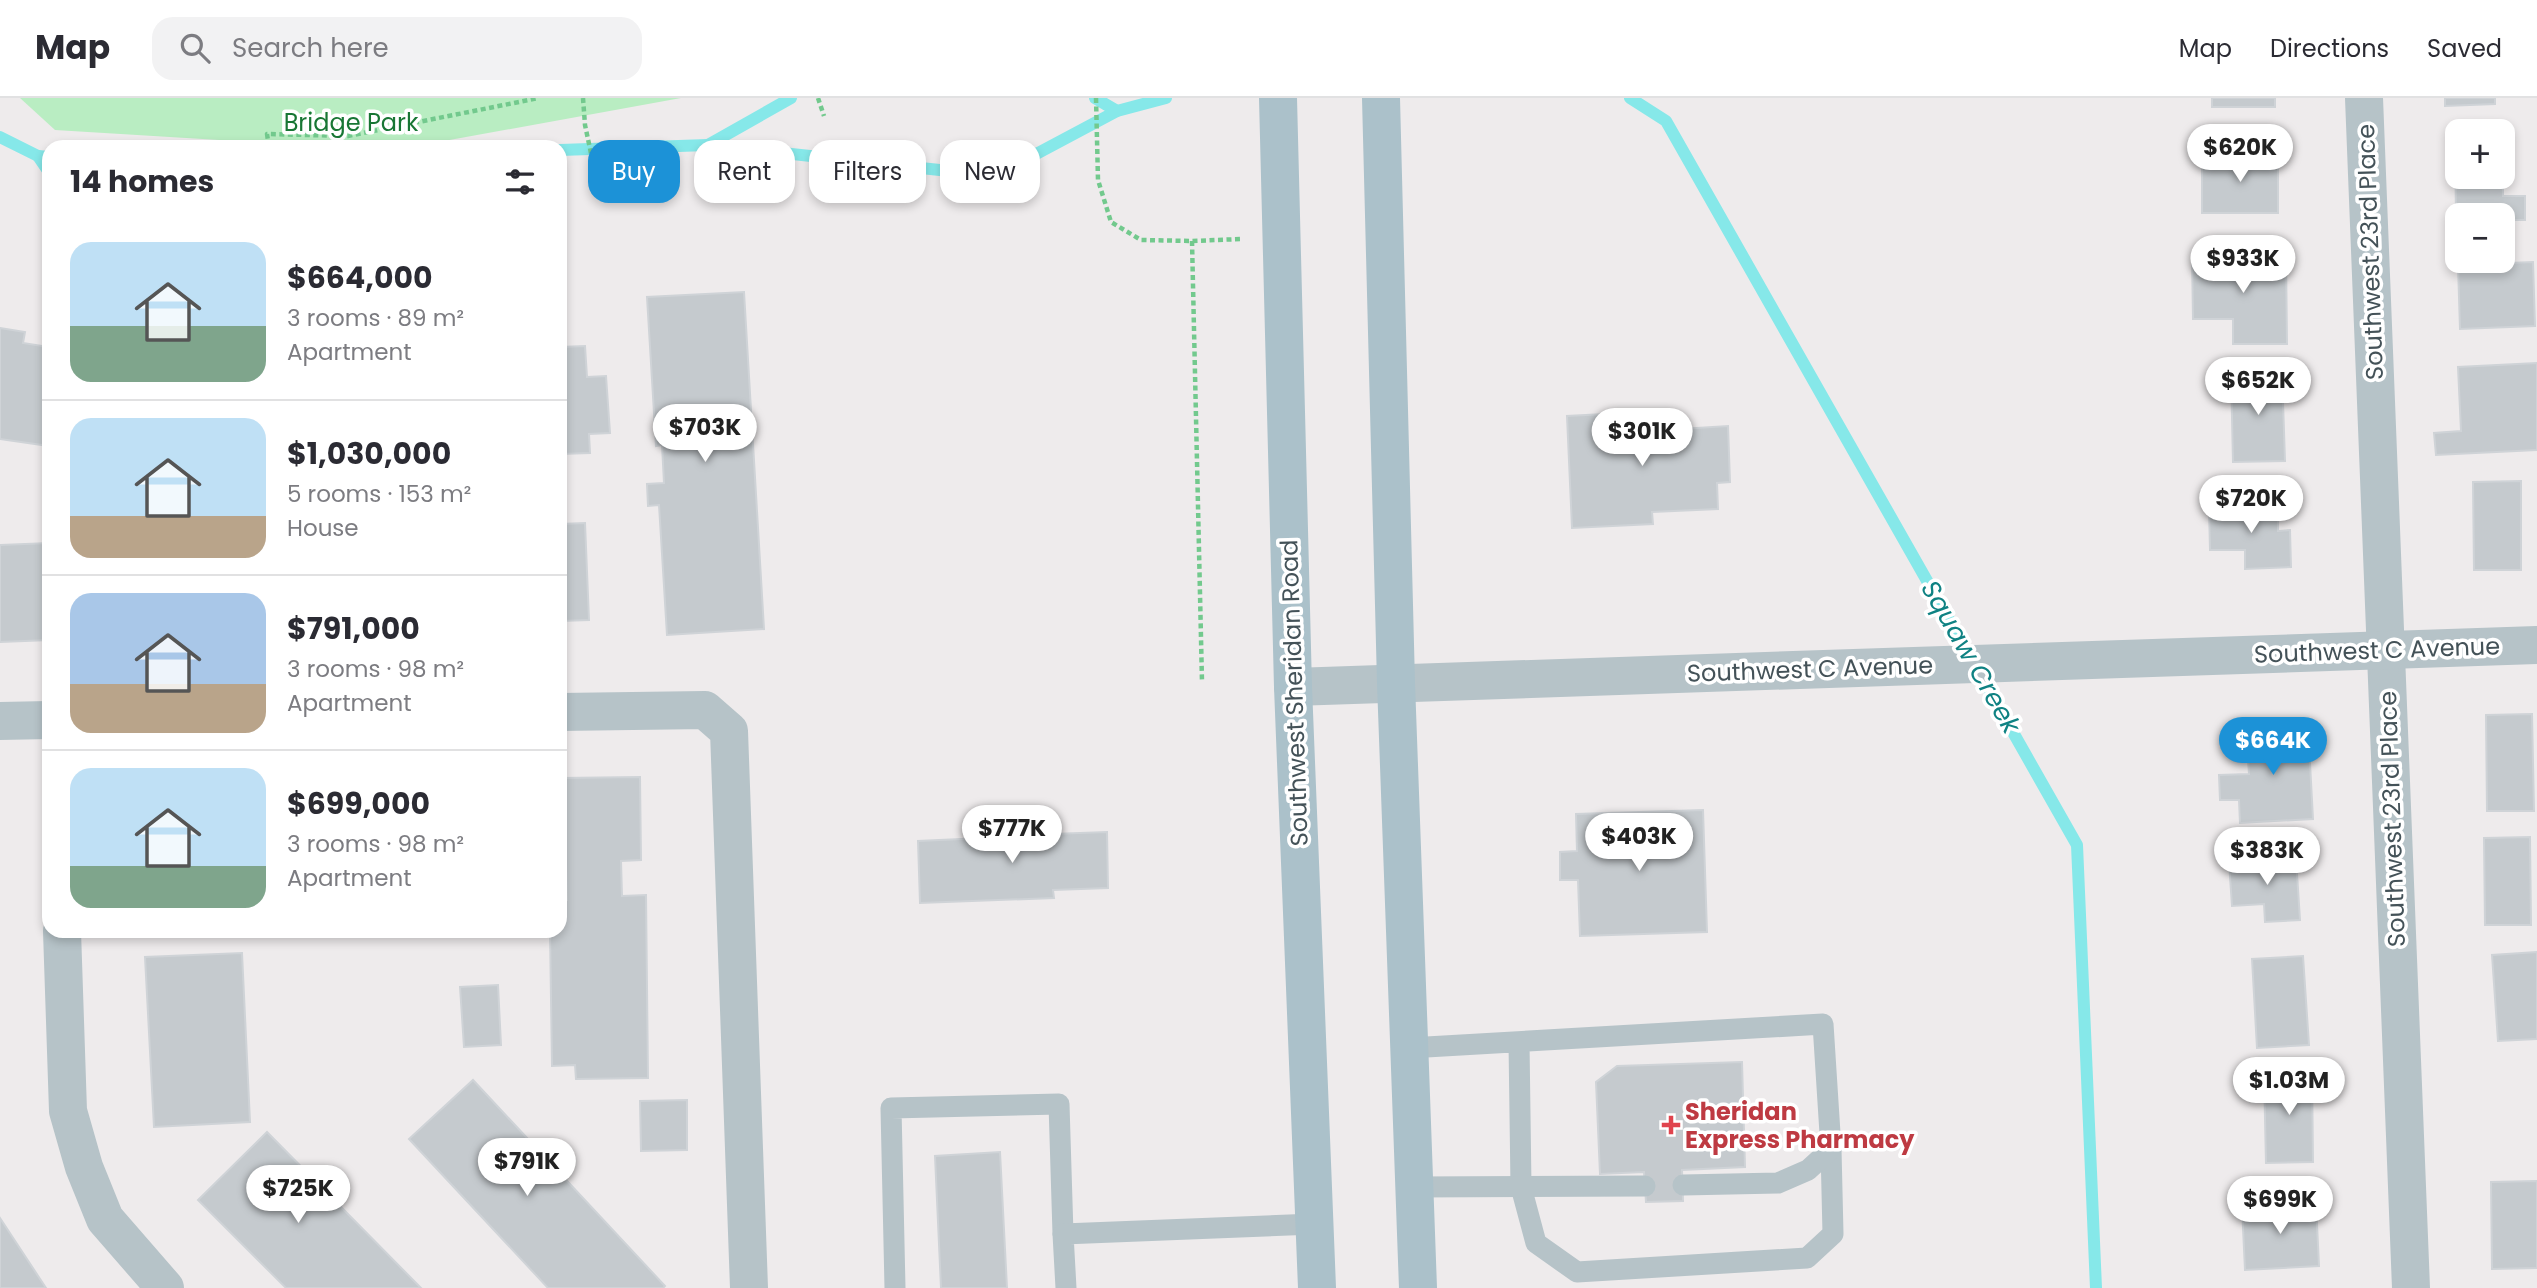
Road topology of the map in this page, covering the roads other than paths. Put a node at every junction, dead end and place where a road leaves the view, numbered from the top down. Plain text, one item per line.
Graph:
1 (1278, 98) edge
2 (1381, 98) edge
3 (2364, 98) edge
4 (2537, 645) edge
5 (2385, 650) junction
6 (1396, 682) junction
7 (1293, 687) junction
8 (567, 712) edge
9 (42, 720) edge
10 (0, 721) edge
11 (62, 938) edge
12 (1519, 1042) junction
13 (1409, 1048) junction
14 (1831, 1149) junction
15 (1683, 1185) dead end
16 (1645, 1186) dead end
17 (1414, 1187) junction
18 (1521, 1187) junction
19 (1314, 1224) junction
20 (1063, 1234) junction
21 (165, 1288) edge
22 (749, 1288) edge
23 (895, 1288) edge
24 (1066, 1288) edge
25 (1317, 1288) edge
26 (1418, 1288) edge
27 (2411, 1288) edge

1 - 7 main road, Southwest Sheridan Road
2 - 6 main road
3 - 5 street, Southwest 23rd Place
4 - 5 street, Southwest C Avenue
5 - 6 street, Southwest C Avenue
5 - 27 street, Southwest 23rd Place
6 - 7 street, Southwest C Avenue
6 - 13 main road
7 - 19 main road, Southwest Sheridan Road
8 - 22 street
9 - 10 street
11 - 21 street
12 - 13 lane
12 - 14 lane
12 - 18 lane
13 - 17 main road
14 - 15 lane
14 - 18 lane
16 - 18 lane
17 - 18 lane
17 - 26 main road
19 - 20 lane
19 - 25 main road, Southwest Sheridan Road
20 - 23 lane
20 - 24 lane

